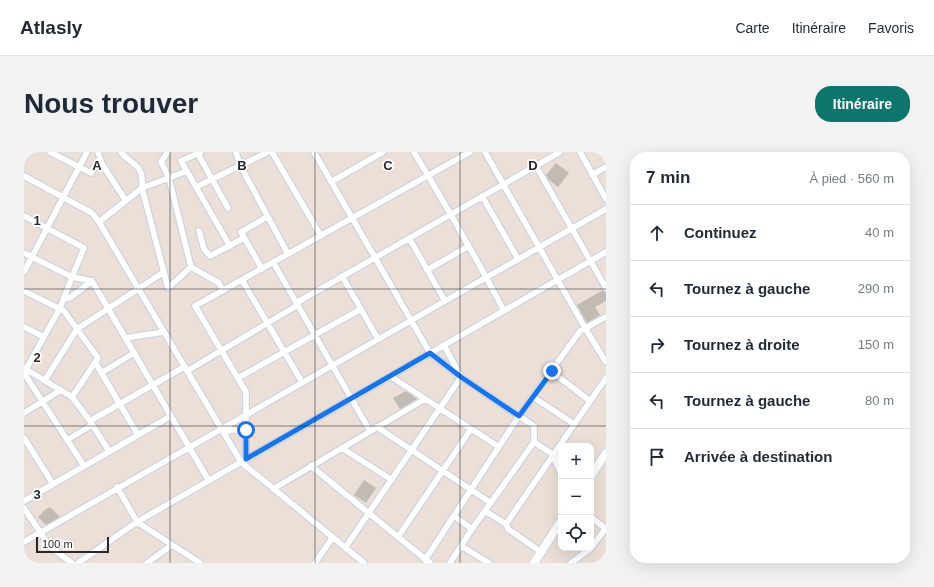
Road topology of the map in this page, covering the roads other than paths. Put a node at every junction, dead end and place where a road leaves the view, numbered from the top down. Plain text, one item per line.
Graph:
1 (50, 152) edge
2 (87, 152) edge
3 (168, 152) edge
4 (199, 152) edge
5 (236, 152) edge
6 (268, 152) edge
7 (272, 152) edge
8 (314, 152) edge
9 (383, 152) edge
10 (414, 152) edge
11 (470, 152) edge
12 (485, 152) edge
13 (560, 152) edge
14 (580, 152) edge
15 (123, 153) edge
16 (373, 154) edge
17 (99, 155) edge
18 (240, 165) junction
19 (536, 166) junction
20 (79, 167) junction
21 (606, 167) edge
22 (187, 171) junction
23 (592, 174) junction
24 (24, 176) edge
25 (428, 176) junction
26 (169, 178) junction
27 (212, 179) junction
28 (331, 182) junction
29 (503, 184) junction
30 (196, 187) junction
31 (142, 188) junction
32 (482, 196) junction
33 (63, 197) junction
34 (606, 199) edge
35 (126, 201) junction
36 (228, 208) dead end
37 (606, 208) edge
38 (451, 214) junction
39 (24, 216) edge
40 (267, 217) junction
41 (352, 218) junction
42 (99, 222) junction
43 (47, 228) junction
44 (572, 228) junction
45 (199, 231) dead end
46 (321, 236) junction
47 (244, 238) junction
48 (409, 238) junction
49 (230, 246) junction
50 (469, 246) junction
51 (539, 247) junction
52 (606, 252) edge
53 (24, 253) edge
54 (288, 254) junction
55 (32, 257) junction
56 (375, 258) junction
57 (518, 259) junction
58 (591, 261) junction
59 (273, 262) junction
60 (191, 267) junction
61 (262, 269) junction
62 (427, 270) junction
63 (24, 272) edge
64 (164, 272) junction
65 (342, 276) junction
66 (72, 277) junction
67 (486, 277) junction
68 (242, 280) junction
69 (558, 280) junction
70 (92, 281) junction
71 (606, 288) edge
72 (138, 289) junction
73 (24, 290) edge
74 (223, 291) junction
75 (64, 299) junction
76 (445, 300) junction
77 (297, 304) junction
78 (60, 308) junction
79 (108, 309) junction
80 (361, 309) junction
81 (504, 311) junction
82 (606, 317) edge
83 (411, 320) junction
84 (267, 323) junction
85 (24, 328) edge
86 (585, 328) junction
87 (77, 329) junction
88 (164, 332) junction
89 (315, 335) junction
90 (44, 337) junction
91 (125, 338) junction
92 (378, 339) junction
93 (444, 345) junction
94 (221, 350) junction
95 (285, 352) junction
96 (134, 353) junction
97 (430, 353) junction
98 (95, 362) junction
99 (606, 362) edge
100 (332, 365) junction
101 (185, 369) junction
102 (25, 371) edge
103 (552, 371) junction
104 (101, 372) junction
105 (390, 376) junction
106 (461, 377) junction
107 (238, 378) junction
108 (606, 378) edge
109 (45, 380) junction
110 (302, 382) junction
111 (153, 385) junction
112 (61, 390) junction
113 (72, 397) junction
114 (533, 397) junction
115 (351, 398) junction
116 (425, 399) junction
117 (590, 401) junction
118 (42, 402) junction
119 (120, 404) junction
120 (440, 409) junction
121 (24, 413) edge
122 (246, 415) junction
123 (171, 416) junction
124 (519, 416) junction
125 (91, 423) junction
126 (574, 424) junction
127 (377, 427) junction
128 (470, 429) junction
129 (246, 430) junction
130 (222, 431) junction
131 (370, 431) junction
132 (138, 435) junction
133 (24, 438) edge
134 (67, 440) junction
135 (534, 442) junction
136 (189, 447) junction
137 (499, 447) junction
138 (342, 448) junction
139 (412, 450) junction
140 (109, 451) junction
141 (606, 453) edge
142 (553, 455) junction
143 (558, 458) edge
144 (246, 459) junction
145 (240, 462) junction
146 (84, 466) junction
147 (311, 466) junction
148 (558, 467) edge
149 (442, 471) junction
150 (594, 471) edge
151 (209, 480) junction
152 (392, 480) junction
153 (53, 484) junction
154 (117, 488) junction
155 (273, 489) junction
156 (471, 490) junction
157 (24, 501) edge
158 (490, 503) junction
159 (24, 508) edge
160 (485, 511) junction
161 (369, 514) junction
162 (454, 516) junction
163 (594, 520) edge
164 (137, 522) junction
165 (506, 524) junction
166 (558, 526) edge
167 (472, 528) junction
168 (606, 529) edge
169 (40, 532) junction
170 (333, 537) junction
171 (398, 537) junction
172 (24, 542) edge
173 (172, 544) junction
174 (594, 544) edge
175 (461, 546) junction
176 (345, 548) junction
177 (588, 551) edge
178 (541, 552) junction
179 (428, 561) edge
180 (72, 563) edge
181 (78, 563) edge
182 (147, 563) edge
183 (200, 563) edge
184 (315, 563) edge
185 (364, 563) edge
186 (450, 563) edge
187 (489, 563) edge
188 (534, 563) edge
189 (571, 563) edge

1 - 20 street
2 - 20 street
3 - 26 street
4 - 22 street
4 - 27 street
5 - 18 street
6 - 18 street
7 - 46 street
8 - 28 street
9 - 16 street
10 - 25 street
11 - 25 street
12 - 29 street
13 - 19 street
14 - 23 street
15 - 31 street
16 - 28 street
17 - 20 street
17 - 35 street
18 - 27 street
18 - 40 street
19 - 29 street
19 - 44 street
20 - 33 street
21 - 23 street
22 - 26 street
22 - 30 street
23 - 34 street
24 - 33 street
25 - 38 street
25 - 41 street
26 - 31 street
26 - 60 street
27 - 30 street
27 - 36 street
28 - 41 street
29 - 32 street
29 - 51 street
30 - 49 street
31 - 35 street
31 - 64 street
32 - 38 street
32 - 57 street
33 - 42 street
33 - 43 street
35 - 42 street
37 - 44 street
38 - 48 street
38 - 50 street
39 - 43 street
40 - 47 street
40 - 54 street
41 - 46 street
41 - 56 street
42 - 72 street
43 - 55 street
43 - 66 street
44 - 51 street
44 - 58 street
45 - 49 street
46 - 54 street
47 - 49 street
47 - 61 street
48 - 56 street
48 - 62 street
50 - 62 street
50 - 67 street
51 - 57 street
51 - 69 street
52 - 58 street
53 - 55 street
54 - 59 street
55 - 63 street
55 - 66 street
56 - 65 street
56 - 83 street
57 - 67 street
58 - 69 street
58 - 71 street
59 - 61 street
59 - 77 street
60 - 64 street
60 - 74 street
61 - 68 street
62 - 76 street
64 - 72 street
65 - 77 street
65 - 80 street
66 - 70 street
66 - 75 street
67 - 76 street
67 - 81 street
68 - 74 street
68 - 84 street
69 - 81 street
69 - 86 street
70 - 75 street
70 - 79 street
72 - 79 street
72 - 88 street
73 - 78 street
74 - 94 street
75 - 78 street
76 - 83 street
77 - 84 street
77 - 89 street
78 - 87 street
78 - 90 street
79 - 87 street
79 - 91 street
80 - 89 street
80 - 92 street
81 - 93 street
82 - 86 street
83 - 92 street
83 - 97 street
84 - 94 street
84 - 95 street
85 - 90 street
86 - 99 street
86 - 103 street
87 - 98 street
87 - 109 street
88 - 91 street
88 - 101 street
89 - 95 street
89 - 100 street
90 - 102 street
91 - 96 street
92 - 100 street
93 - 97 street
93 - 106 street
94 - 101 street
94 - 107 street
95 - 107 street
95 - 110 street
96 - 104 street
96 - 111 street
97 - 105 street
97 - 106 street
98 - 104 street
98 - 113 street
100 - 110 street
100 - 115 street
101 - 111 street
101 - 130 street
102 - 109 street
102 - 118 street
103 - 114 street
103 - 117 street
104 - 119 street
105 - 115 street
105 - 116 street
106 - 120 street
106 - 124 street
107 - 122 street
108 - 117 street
109 - 112 street
110 - 122 street
111 - 119 street
111 - 123 street
112 - 113 street
112 - 118 street
113 - 125 street
114 - 124 street
114 - 126 street
115 - 131 street
115 - 144 street
116 - 120 street
116 - 127 street
117 - 126 street
118 - 121 street
118 - 134 street
119 - 125 street
119 - 132 street
120 - 128 street
120 - 139 street
122 - 129 street
122 - 130 street
123 - 132 street
123 - 136 street
124 - 135 street
124 - 137 street
125 - 134 street
125 - 140 street
126 - 142 street
127 - 131 street
127 - 139 street
128 - 137 street
128 - 149 street
129 - 130 street
129 - 144 street
130 - 136 street
130 - 145 street
131 - 138 street
132 - 140 street
133 - 153 street
134 - 146 street
135 - 142 street
135 - 158 street
136 - 151 street
136 - 154 street
137 - 156 street
138 - 147 street
138 - 152 street
139 - 149 street
139 - 152 street
140 - 146 street
141 - 150 street
142 - 143 street
142 - 148 street
142 - 165 street
144 - 145 street
145 - 151 street
145 - 155 street
146 - 153 street
147 - 155 street
147 - 161 street
149 - 156 street
149 - 171 street
151 - 164 street
152 - 161 street
153 - 157 street
154 - 164 street
154 - 169 street
155 - 170 street
156 - 158 street
156 - 162 street
158 - 160 street
159 - 169 street
160 - 165 street
160 - 167 street
161 - 171 street
161 - 176 street
162 - 167 street
162 - 179 street
163 - 168 street
164 - 173 street
164 - 181 street
165 - 178 street
166 - 178 street
167 - 175 street
168 - 174 street
169 - 172 street
169 - 180 street
170 - 176 street
170 - 184 street
171 - 179 street
173 - 182 street
173 - 183 street
175 - 186 street
175 - 187 street
176 - 185 street
177 - 189 street
178 - 188 street

